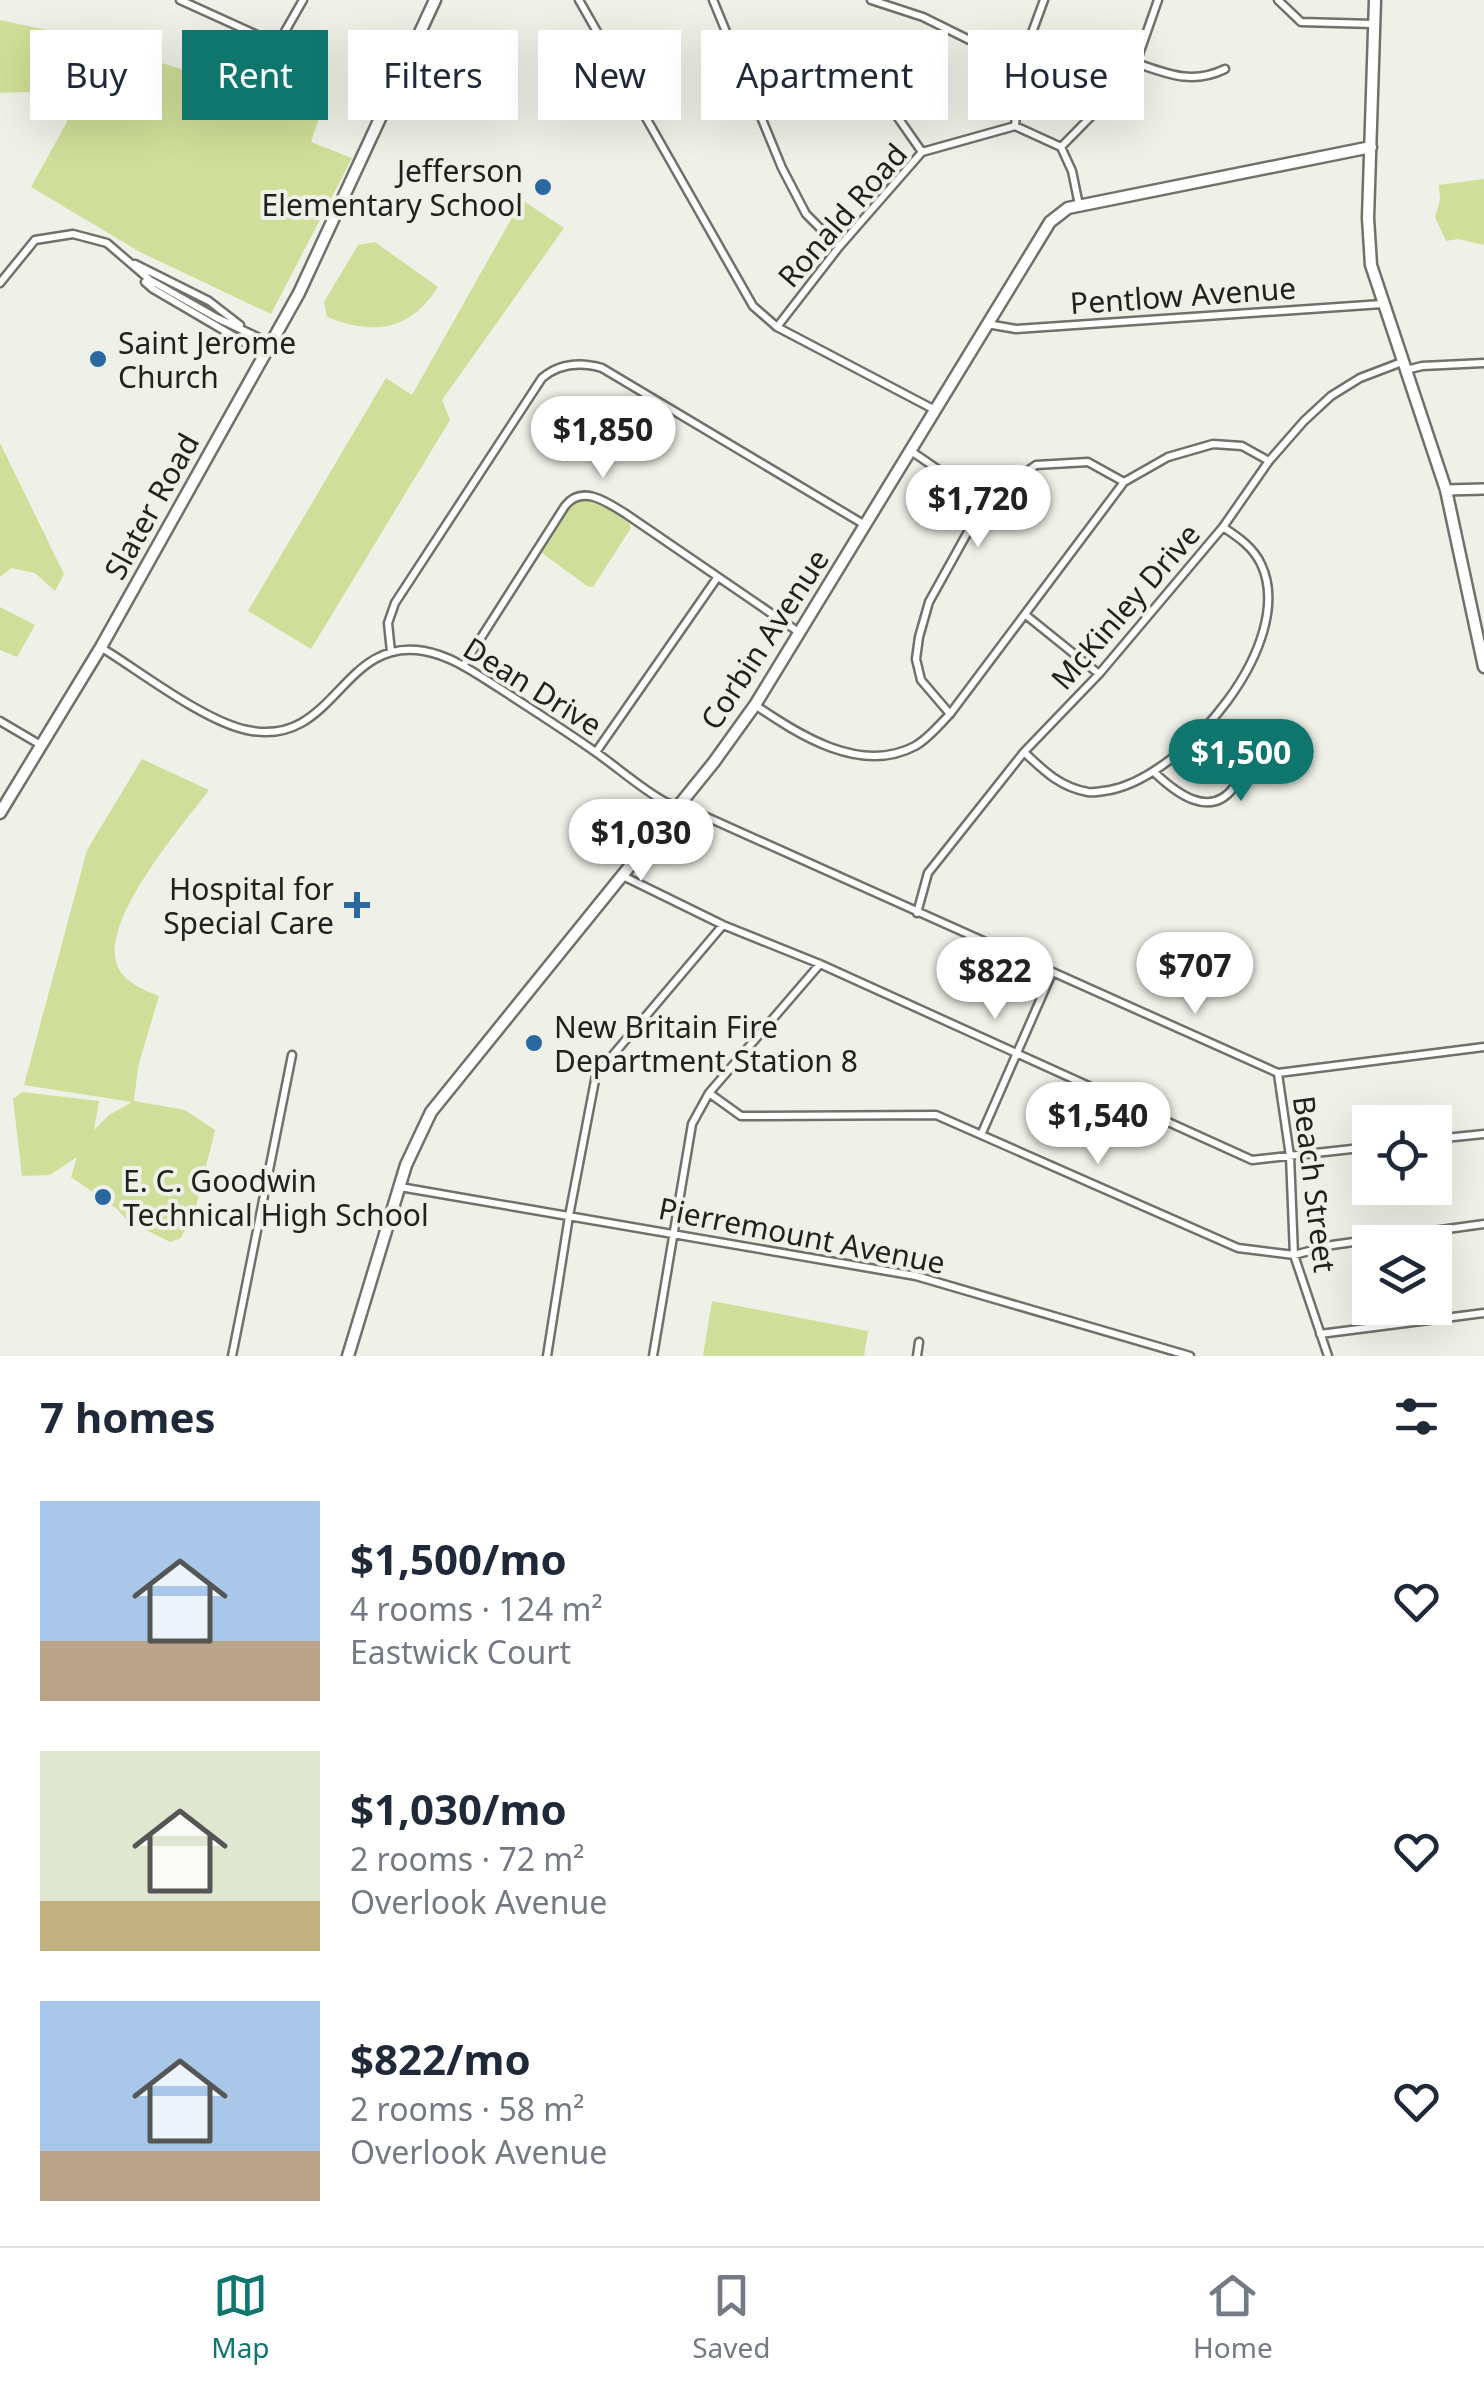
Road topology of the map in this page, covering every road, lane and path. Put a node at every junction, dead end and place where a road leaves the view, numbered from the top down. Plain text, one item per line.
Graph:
1 (180, 0) edge
2 (303, 0) edge
3 (436, 0) edge
4 (579, 0) edge
5 (727, 0) edge
6 (871, 0) edge
7 (1044, 0) edge
8 (1158, 0) edge
9 (1278, 0) edge
10 (1375, 0) edge
11 (196, 3) edge
12 (715, 3) edge
13 (1374, 24) junction
14 (1033, 30) edge
15 (968, 39) edge
16 (1144, 40) edge
17 (1144, 66) edge
18 (1224, 69) dead end
19 (900, 120) edge
20 (1015, 120) edge
21 (1087, 120) edge
22 (1015, 126) junction
23 (1061, 146) junction
24 (1371, 147) junction
25 (922, 152) junction
26 (1079, 206) junction
27 (840, 248) junction
28 (130, 261) junction
29 (0, 283) edge
30 (1382, 304) junction
31 (987, 324) junction
32 (777, 328) junction
33 (268, 348) junction
34 (1484, 363) edge
35 (1404, 366) junction
36 (935, 410) junction
37 (911, 451) junction
38 (1269, 462) junction
39 (1124, 482) junction
40 (1484, 489) edge
41 (1446, 490) junction
42 (984, 501) junction
43 (866, 526) junction
44 (1224, 528) junction
45 (717, 578) junction
46 (1027, 616) junction
47 (801, 634) junction
48 (100, 647) junction
49 (392, 652) junction
50 (463, 666) junction
51 (1484, 667) edge
52 (1099, 674) junction
53 (755, 705) junction
54 (950, 714) junction
55 (1214, 720) junction
56 (0, 721) edge
57 (40, 744) junction
58 (596, 752) junction
59 (1024, 752) junction
60 (1154, 773) junction
61 (678, 806) junction
62 (0, 812) edge
63 (622, 875) junction
64 (917, 913) junction
65 (723, 925) junction
66 (820, 964) junction
67 (1052, 973) junction
68 (1484, 1047) edge
69 (1018, 1052) junction
70 (292, 1055) dead end
71 (1278, 1073) junction
72 (709, 1093) junction
73 (1484, 1134) edge
74 (982, 1135) junction
75 (1452, 1138) edge
76 (1352, 1149) edge
77 (1290, 1156) junction
78 (400, 1187) junction
79 (569, 1216) junction
80 (1484, 1224) edge
81 (673, 1232) junction
82 (1294, 1254) junction
83 (1484, 1313) edge
84 (1320, 1334) junction
85 (919, 1342) dead end
86 (1327, 1355) edge
87 (232, 1356) edge
88 (348, 1356) edge
89 (547, 1356) edge
90 (654, 1356) edge
91 (917, 1356) edge
92 (1190, 1356) edge

1 - 11 street
2 - 11 street
3 - 33 main road, Slater Road
4 - 32 street
5 - 12 street
6 - 15 street
7 - 14 street
8 - 16 street
9 - 13 street
10 - 13 main road
12 - 27 street
13 - 24 main road
17 - 18 street
19 - 25 street
20 - 22 street
21 - 23 street
22 - 23 street
22 - 25 street, Ronald Road
23 - 26 street
24 - 26 main road, Corbin Avenue
24 - 30 main road
25 - 27 street, Ronald Road
26 - 31 main road, Corbin Avenue
27 - 32 street, Ronald Road
28 - 29 street
28 - 33 street
28 - 33 street
30 - 31 street, Pentlow Avenue
30 - 35 main road
31 - 36 main road, Corbin Avenue
32 - 36 street
33 - 48 main road, Slater Road
34 - 35 street, McKinley Drive
35 - 38 street, McKinley Drive
35 - 41 main road
36 - 37 main road, Corbin Avenue
37 - 42 street
37 - 43 main road, Corbin Avenue
38 - 39 street
38 - 44 street, McKinley Drive
39 - 42 street
39 - 46 street
40 - 41 street
41 - 51 main road
42 - 54 street
43 - 47 main road, Corbin Avenue
43 - 49 street
44 - 52 street, McKinley Drive
44 - 55 street
45 - 47 street
45 - 50 street
45 - 58 street
46 - 52 street
46 - 54 street
47 - 53 main road, Corbin Avenue
48 - 49 street
48 - 57 main road, Slater Road
49 - 50 street, Dean Drive
50 - 58 street, Dean Drive
52 - 59 street, McKinley Drive
53 - 54 street
53 - 61 main road, Corbin Avenue
55 - 60 street
55 - 60 street
56 - 57 street
57 - 62 main road, Slater Road
58 - 61 street, Dean Drive
59 - 60 street
59 - 64 street, McKinley Drive
61 - 63 main road, Corbin Avenue
61 - 64 street, Dean Drive
63 - 65 street
63 - 78 main road, Corbin Avenue
64 - 67 street, Dean Drive
65 - 66 street
65 - 79 street
66 - 69 street
66 - 72 street
67 - 69 street
67 - 71 street, Dean Drive
68 - 71 street
69 - 74 street
69 - 77 street
70 - 87 street
71 - 77 street, Beach Street
72 - 74 street
72 - 81 street
73 - 75 street
74 - 82 street
76 - 77 street
77 - 82 street, Beach Street
78 - 79 street, Pierremount Avenue
78 - 88 main road, Corbin Avenue
79 - 81 street, Pierremount Avenue
79 - 89 street
80 - 82 street
81 - 90 street
81 - 92 street, Pierremount Avenue
82 - 84 street, Beach Street
83 - 84 street
84 - 86 street, Beach Street
85 - 91 street

